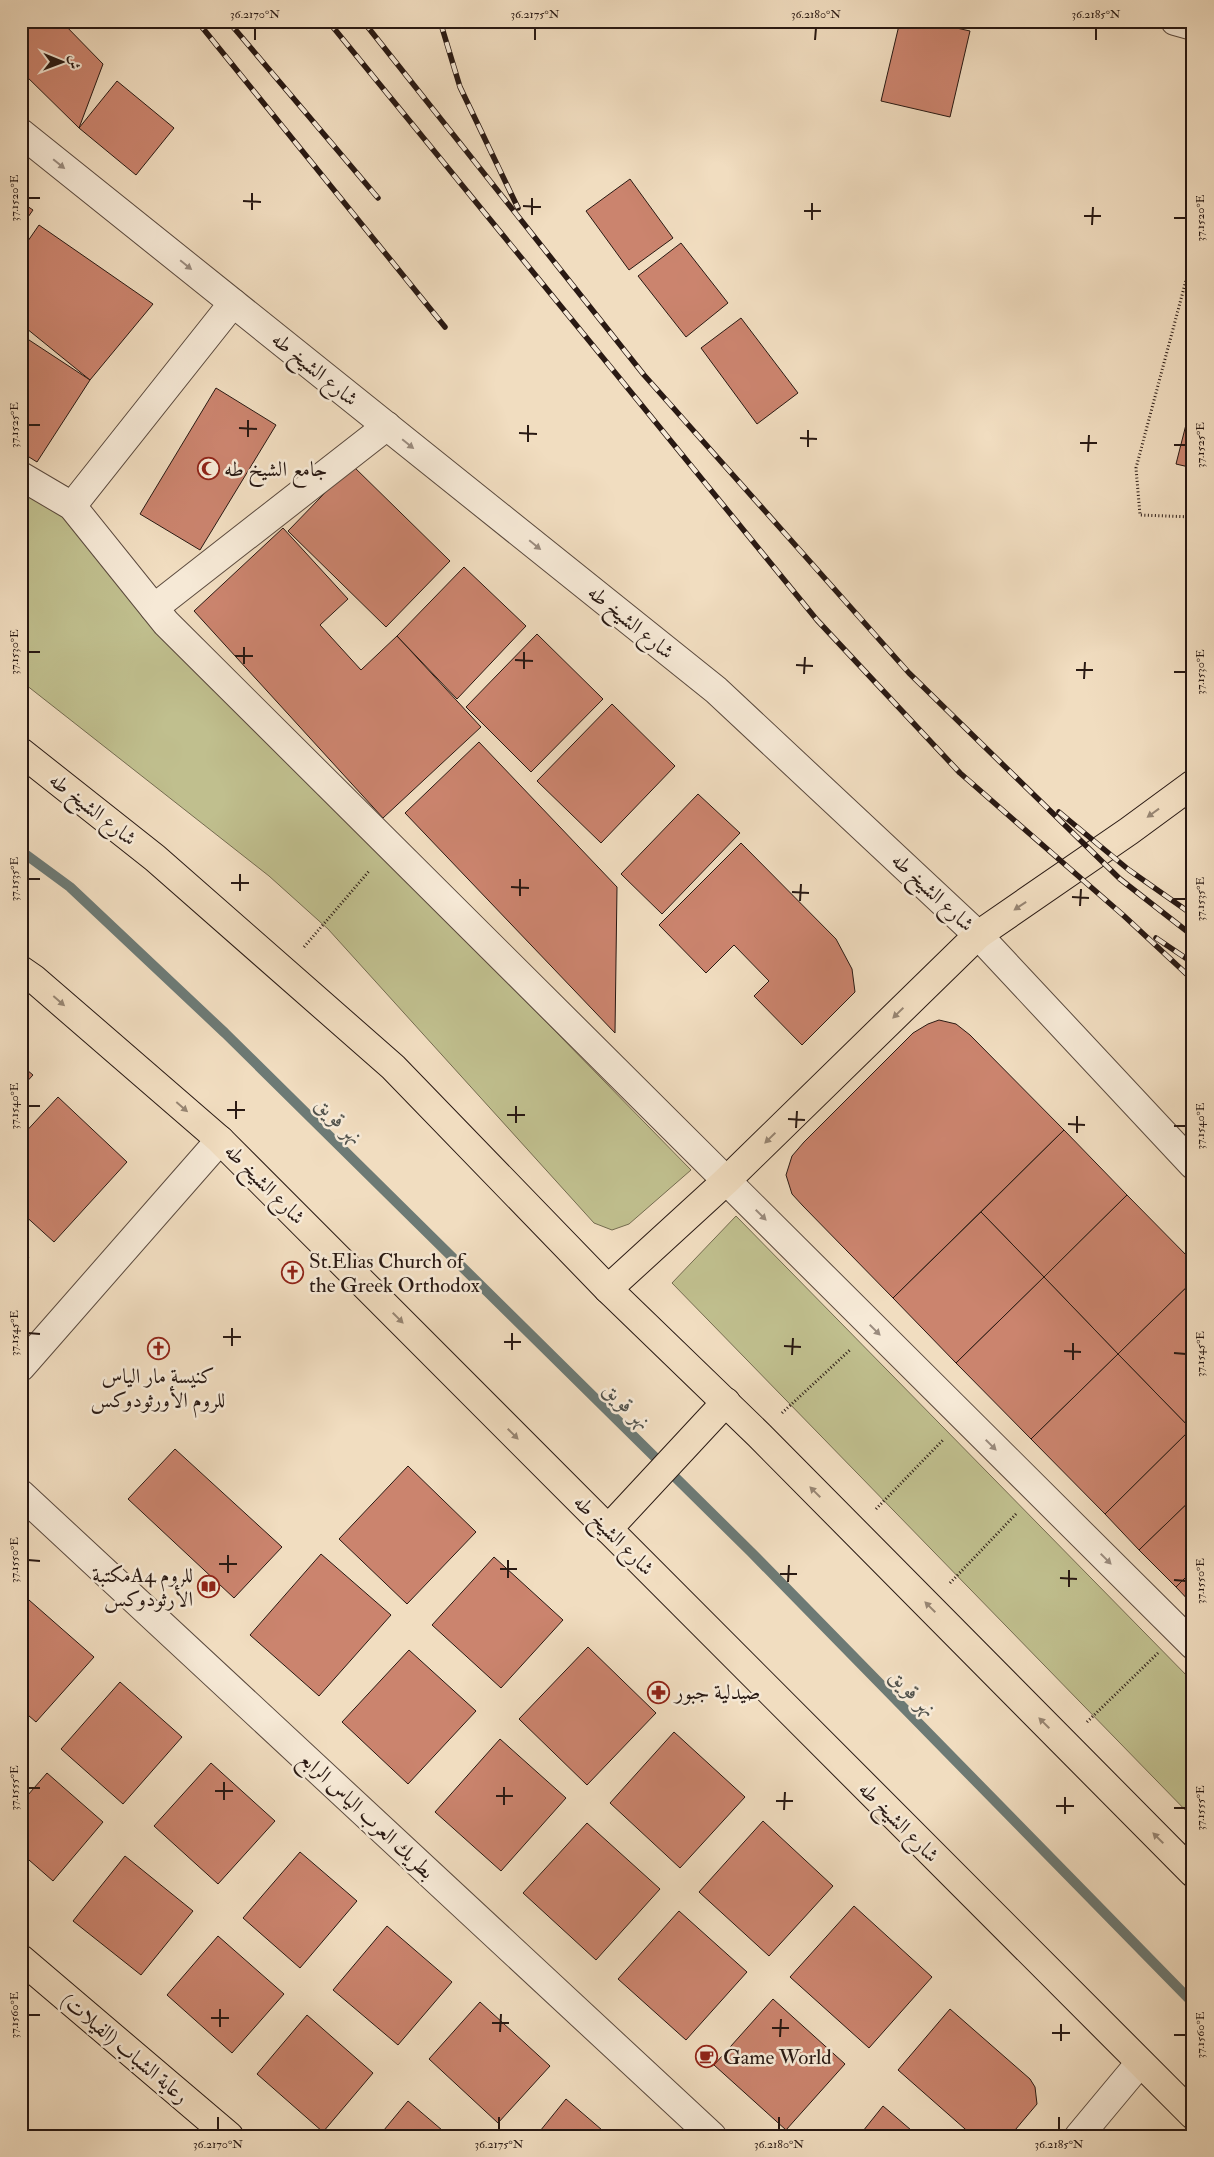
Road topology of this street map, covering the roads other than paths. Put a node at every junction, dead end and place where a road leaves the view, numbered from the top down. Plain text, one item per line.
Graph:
1 (1175, 21) edge
2 (1193, 26) edge
3 (21, 133) edge
4 (233, 302) junction
5 (387, 426) junction
6 (21, 476) edge
7 (72, 506) junction
8 (154, 608) junction
9 (21, 752) edge
10 (1193, 784) edge
11 (978, 935) junction
12 (25, 971) edge
13 (220, 1140) junction
14 (1193, 1165) edge
15 (726, 1181) junction
16 (608, 1289) junction
17 (21, 1368) edge
18 (726, 1402) junction
19 (21, 1494) edge
20 (608, 1529) junction
21 (1186, 1638) edge
22 (1193, 1873) edge
23 (21, 1960) edge
24 (1139, 2064) junction
25 (1193, 2115) edge
26 (229, 2136) edge
27 (712, 2136) edge
28 (1079, 2136) edge

1 - 2 street
3 -> 4 street, شارع الشيخ طه
4 - 5 street, شارع الشيخ طه
4 - 7 street
5 - 8 street
5 -> 11 street, شارع الشيخ طه
6 - 7 street
7 - 8 street
8 - 15 street
9 - 16 main road, شارع الشيخ طه
10 -> 11 main road
11 - 14 street, شارع الشيخ طه
11 -> 15 main road
12 -> 13 main road, شارع الشيخ طه
13 - 17 street
13 -> 20 main road, شارع الشيخ طه
15 - 16 main road
15 -> 21 street
16 - 18 main road, شارع الشيخ طه
18 - 20 main road
22 -> 18 main road, شارع الشيخ طه
19 - 27 street, بطريك العرب الياس الرابع
20 - 24 main road, شارع الشيخ طه
23 - 26 main road, رعاية الشباب (الفيلات)
24 - 25 main road, شارع الشيخ طه
24 - 28 street

